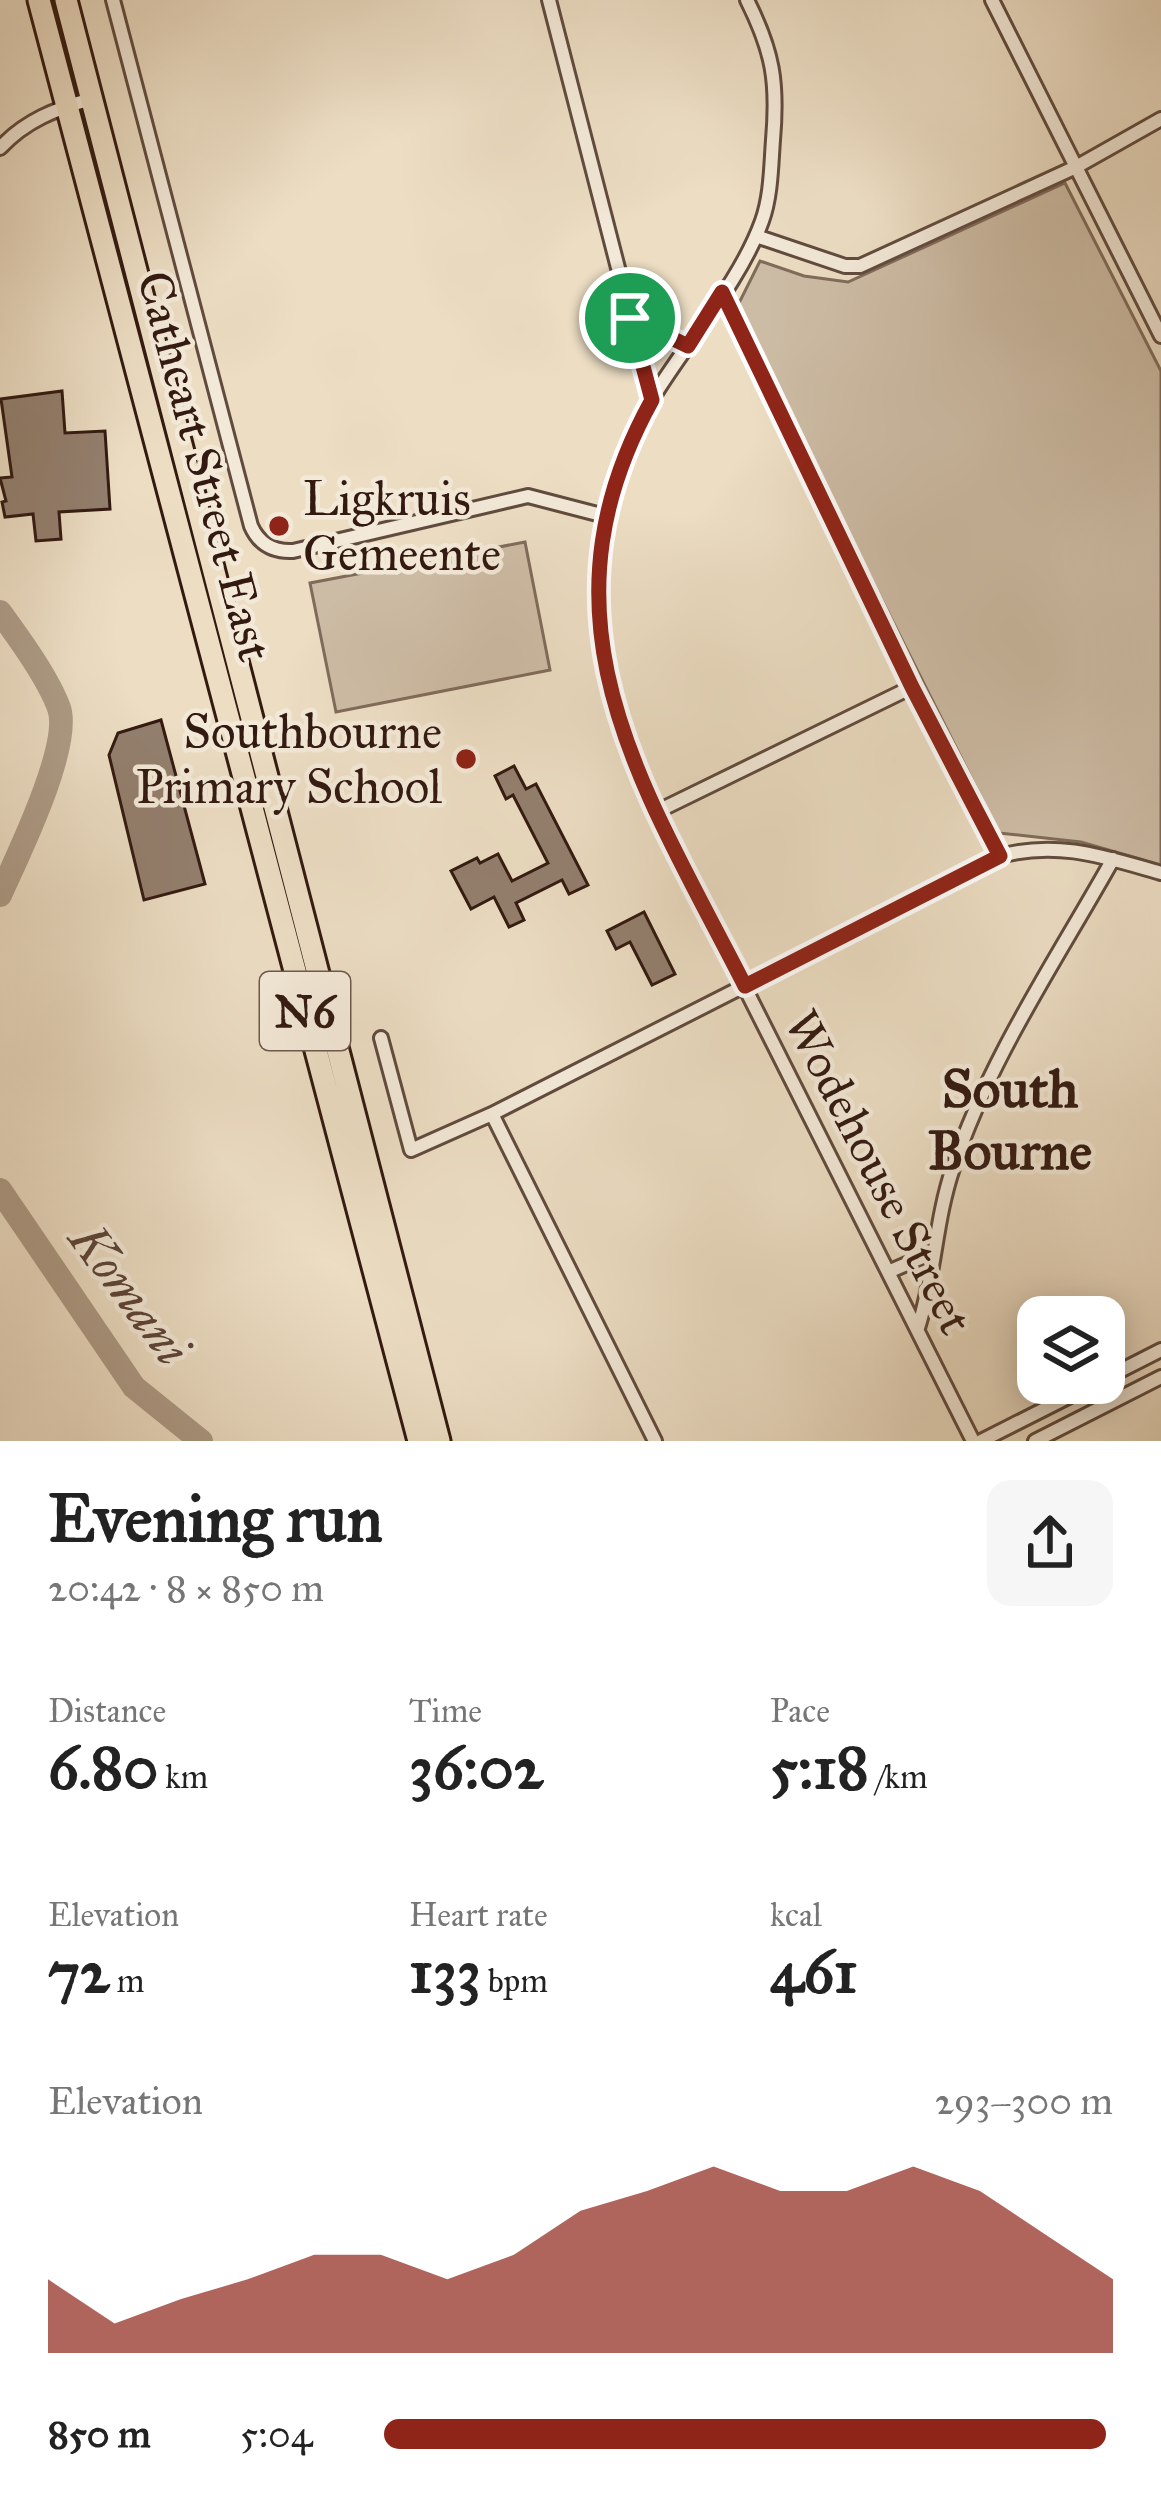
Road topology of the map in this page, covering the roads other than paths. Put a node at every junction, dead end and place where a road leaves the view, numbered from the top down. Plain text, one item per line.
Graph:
1 (39, 0) edge
2 (66, 0) edge
3 (113, 0) edge
4 (549, 0) edge
5 (747, 0) edge
6 (992, 0) edge
7 (91, 99) junction
8 (65, 106) junction
9 (1161, 119) edge
10 (0, 148) edge
11 (1076, 166) junction
12 (756, 236) junction
13 (722, 292) junction
14 (630, 318) junction
15 (1161, 336) edge
16 (688, 346) junction
17 (652, 400) junction
18 (605, 516) junction
19 (912, 687) junction
20 (656, 812) junction
21 (1000, 856) junction
22 (1113, 859) junction
23 (1161, 873) edge
24 (745, 986) junction
25 (381, 1038) dead end
26 (492, 1114) junction
27 (932, 1253) junction
28 (888, 1272) junction
29 (918, 1328) junction
30 (1161, 1350) edge
31 (1125, 1368) edge
32 (1161, 1377) edge
33 (1125, 1396) edge
34 (1052, 1404) edge
35 (1109, 1404) edge
36 (418, 1441) edge
37 (440, 1441) edge
38 (655, 1441) edge
39 (977, 1441) edge
40 (1035, 1441) edge

1 - 8 highway, Cathcart Street East / N6
2 - 7 highway, Cathcart Street East / N6
3 - 18 street
4 - 14 street
5 - 12 street, Wodehouse Street
6 - 11 street
7 - 8 street
7 - 37 highway, Cathcart Street East / N6
8 - 10 street
8 - 36 highway, Cathcart Street East / N6
9 - 11 street
11 - 12 street
11 - 15 street
12 - 13 street, Wodehouse Street
13 - 16 street, Wodehouse Street
13 - 19 street
14 - 16 street
14 - 17 street
16 - 17 street, Wodehouse Street
17 - 18 street, Wodehouse Street
18 - 20 street, Wodehouse Street
19 - 20 street
19 - 21 street
20 - 24 street, Wodehouse Street
21 - 22 street
21 - 24 street
22 - 23 street
22 - 27 street
24 - 26 street
24 - 28 street, Wodehouse Street
25 - 26 street
26 - 38 street
27 - 28 street
27 - 29 street
28 - 29 street, Wodehouse Street
29 - 39 street, Wodehouse Street
30 - 31 street
32 - 33 street
34 - 39 street
35 - 40 street

